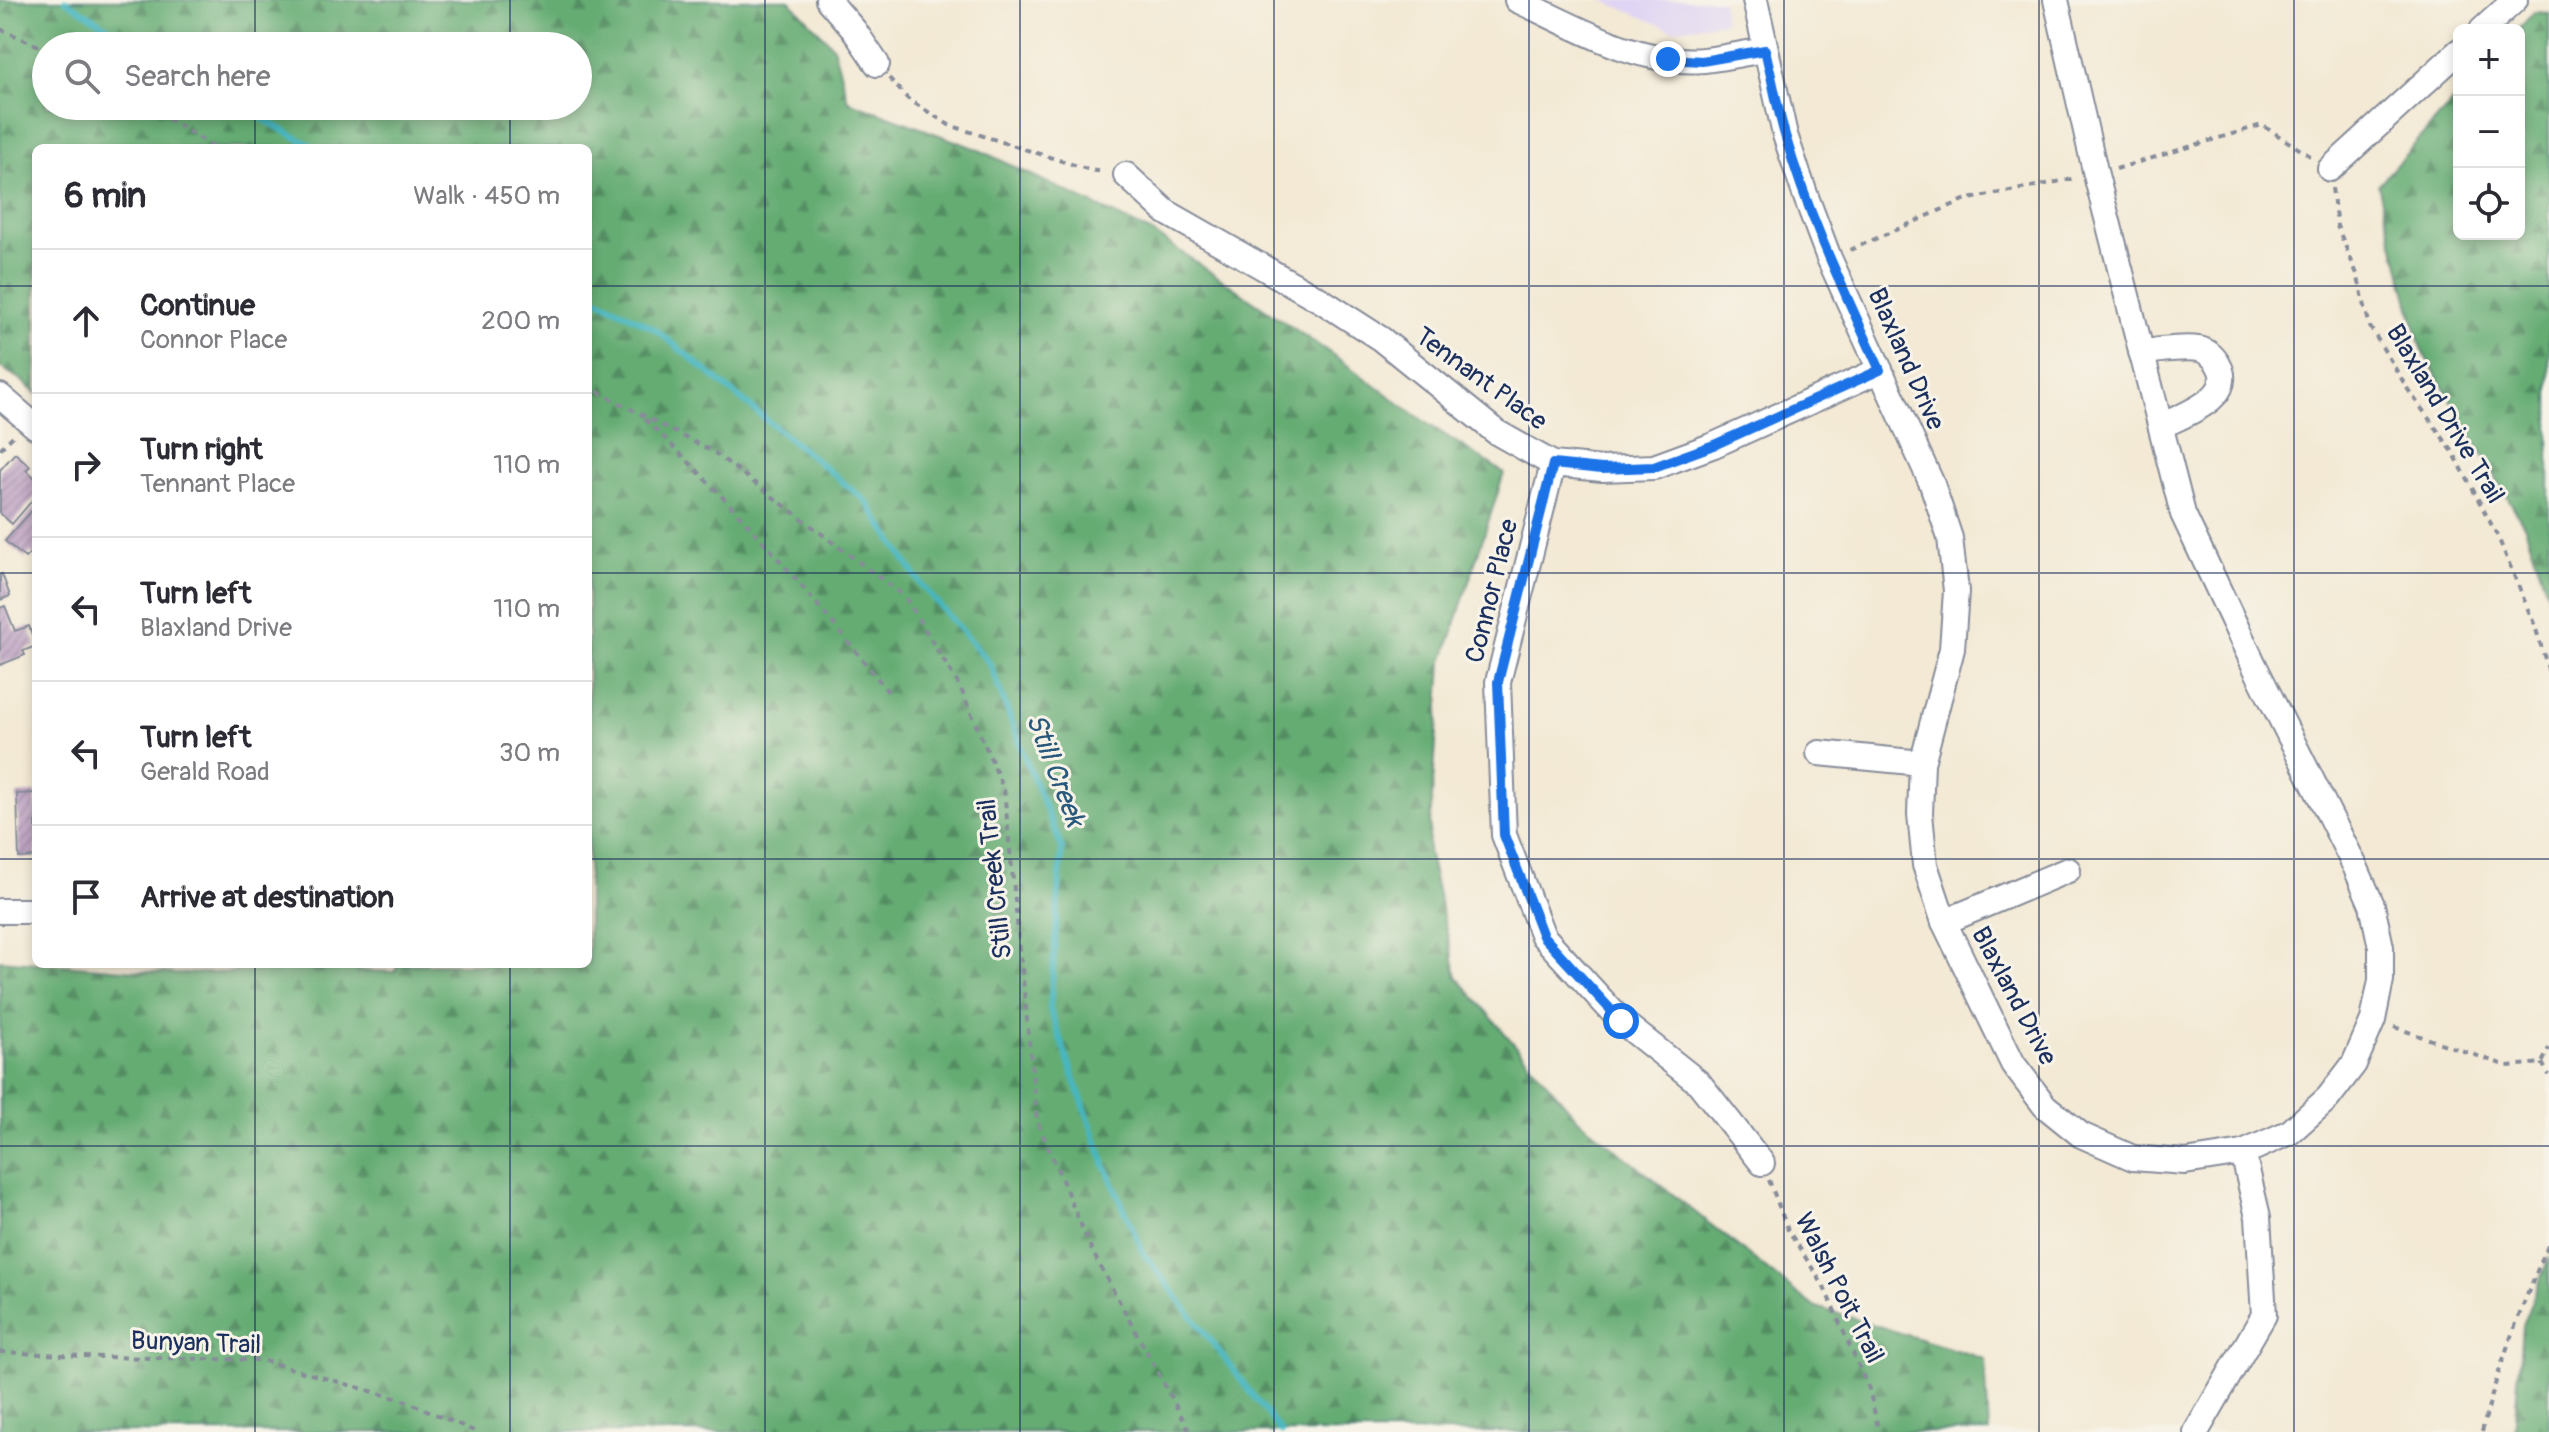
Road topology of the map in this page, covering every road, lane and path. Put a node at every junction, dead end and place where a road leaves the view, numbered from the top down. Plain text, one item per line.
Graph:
1 (828, 0) edge
2 (1517, 0) edge
3 (1755, 0) edge
4 (2056, 0) edge
5 (2515, 0) edge
6 (2489, 24) edge
7 (0, 29) edge
8 (32, 43) edge
9 (1765, 50) junction
10 (2453, 56) edge
11 (877, 64) joint
12 (170, 120) edge
13 (209, 144) edge
14 (2330, 169) junction
15 (1126, 175) joint
16 (2096, 175) junction
17 (1829, 258) junction
18 (2141, 352) junction
19 (1880, 370) junction
20 (592, 386) edge
21 (0, 396) edge
22 (640, 414) junction
23 (32, 424) edge
24 (2161, 426) junction
25 (1553, 464) junction
26 (2549, 672) edge
27 (889, 693) dead end
28 (1819, 753) dead end
29 (1922, 763) junction
30 (2068, 870) dead end
31 (0, 911) edge
32 (32, 911) edge
33 (1944, 922) junction
34 (2373, 1020) junction
35 (2549, 1048) edge
36 (2542, 1063) junction
37 (2549, 1075) edge
38 (2243, 1153) junction
39 (1762, 1163) joint
40 (2549, 1243) edge
41 (0, 1352) edge
42 (2200, 1429) edge
43 (476, 1432) edge
44 (1190, 1432) edge
45 (1879, 1432) edge
46 (2482, 1432) edge

1 - 11 street
2 - 9 street
3 - 9 street, Blaxland Drive
4 - 16 street, Blaxland Drive
5 - 6 street
7 - 8 path
9 - 17 street, Blaxland Drive
10 - 14 street
11 - 15 path
12 - 13 path
14 - 16 path
14 - 26 path, Blaxland Drive Trail
15 - 25 street, Tennant Place
16 - 17 path
16 - 18 street, Blaxland Drive
17 - 19 street, Blaxland Drive
18 - 24 street, Blaxland Drive
18 - 24 street
19 - 25 street, Tennant Place
19 - 29 street, Blaxland Drive
20 - 22 path, Still Creek Trail
21 - 23 street
22 - 27 path
22 - 44 path, Still Creek Trail
24 - 34 street, Blaxland Drive
25 - 39 street, Connor Place
28 - 29 street
29 - 33 street, Blaxland Drive
30 - 33 street
31 - 32 street
33 - 38 street, Blaxland Drive
34 - 36 path
34 - 38 street, Blaxland Drive
35 - 36 path
36 - 37 path
38 - 42 street
39 - 45 path, Walsh Poit Trail
40 - 46 path
41 - 43 path, Bunyan Trail

